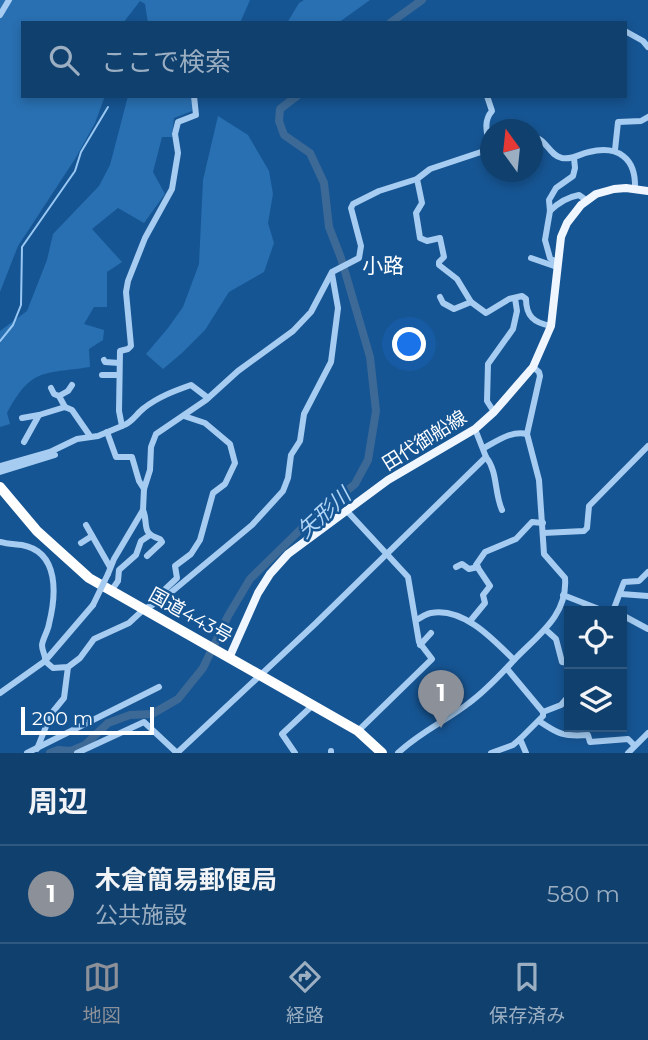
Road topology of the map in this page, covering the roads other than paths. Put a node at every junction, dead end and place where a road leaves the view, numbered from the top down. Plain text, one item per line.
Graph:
1 (9, 0) edge
2 (0, 15) edge
3 (627, 32) edge
4 (648, 47) edge
5 (194, 98) edge
6 (488, 98) edge
7 (648, 117) edge
8 (486, 119) edge
9 (543, 141) edge
10 (615, 150) junction
11 (480, 152) edge
12 (574, 158) junction
13 (417, 179) junction
14 (635, 188) junction
15 (648, 191) edge
16 (586, 200) junction
17 (550, 211) junction
18 (531, 258) dead end
19 (557, 265) junction
20 (333, 272) junction
21 (440, 297) dead end
22 (515, 298) junction
23 (471, 302) junction
24 (551, 326) junction
25 (104, 360) dead end
26 (119, 363) junction
27 (533, 367) junction
28 (102, 375) dead end
29 (119, 375) junction
30 (72, 384) dead end
31 (51, 388) dead end
32 (59, 397) junction
33 (208, 398) junction
34 (65, 407) junction
35 (494, 412) junction
36 (39, 415) junction
37 (184, 415) junction
38 (22, 418) dead end
39 (122, 426) junction
40 (475, 429) junction
41 (107, 432) junction
42 (527, 434) junction
43 (90, 436) junction
44 (24, 442) dead end
45 (67, 445) junction
46 (648, 446) edge
47 (484, 448) junction
48 (486, 457) junction
49 (0, 466) edge
50 (0, 471) edge
51 (0, 487) edge
52 (144, 489) junction
53 (143, 510) junction
54 (346, 510) junction
55 (502, 510) dead end
56 (543, 523) junction
57 (86, 525) dead end
58 (543, 533) junction
59 (150, 535) junction
60 (92, 536) junction
61 (0, 542) edge
62 (80, 543) dead end
63 (386, 553) junction
64 (147, 556) dead end
65 (456, 567) dead end
66 (478, 567) junction
67 (109, 571) junction
68 (648, 572) edge
69 (111, 592) junction
70 (563, 594) junction
71 (621, 594) junction
72 (648, 596) edge
73 (158, 602) junction
74 (592, 606) edge
75 (615, 606) edge
76 (144, 610) junction
77 (627, 618) edge
78 (415, 620) junction
79 (471, 620) junction
80 (648, 629) edge
81 (546, 630) junction
82 (431, 633) dead end
83 (420, 645) junction
84 (230, 656) junction
85 (514, 660) junction
86 (45, 661) junction
87 (564, 662) edge
88 (68, 667) junction
89 (508, 670) junction
90 (259, 674) junction
91 (159, 687) dead end
92 (0, 693) edge
93 (564, 702) edge
94 (313, 705) junction
95 (543, 712) junction
96 (539, 720) junction
97 (358, 731) junction
98 (648, 733) edge
99 (520, 739) junction
100 (98, 744) junction
101 (634, 745) junction
102 (37, 749) junction
103 (629, 752) edge
104 (27, 753) edge
105 (77, 753) edge
106 (103, 753) edge
107 (177, 753) edge
108 (295, 753) edge
109 (383, 753) edge
110 (398, 753) edge
111 (491, 753) edge
112 (526, 753) edge

1 - 2 street
3 - 4 street
5 - 26 street
6 - 8 street
7 - 10 street
9 - 12 street
10 - 12 street
10 - 14 street
11 - 13 street
12 - 17 street
13 - 20 street
13 - 23 street
14 - 15 main road
14 - 16 main road
16 - 17 street
16 - 19 main road, 田代御船線
17 - 19 street
18 - 19 street
19 - 24 main road, 田代御船線
20 - 33 street
20 - 73 street
21 - 23 street
22 - 23 street
22 - 24 street
22 - 35 street
24 - 27 main road, 田代御船線
25 - 26 street
26 - 29 street
27 - 35 main road, 田代御船線
27 - 42 street
28 - 29 street
29 - 39 street
30 - 32 street
31 - 32 street
32 - 34 street
33 - 37 street
33 - 39 street
34 - 36 street
34 - 43 street
35 - 40 main road, 田代御船線
36 - 38 street
36 - 44 street
37 - 52 street
37 - 73 street
39 - 41 street
40 - 47 street
40 - 54 main road, 田代御船線
41 - 43 street
41 - 52 street
42 - 47 street
42 - 56 street
43 - 45 street
45 - 49 street
45 - 50 street
46 - 58 street
47 - 48 street
48 - 55 street
48 - 63 street
51 - 69 highway, 国道443号
52 - 53 street
53 - 59 street
53 - 67 street
54 - 63 street
54 - 84 main road, 田代御船線
56 - 58 street
56 - 66 street
57 - 60 street
58 - 70 street
59 - 64 street
59 - 69 street
60 - 62 street
60 - 67 street
61 - 86 street
63 - 78 street
63 - 90 street
65 - 66 street
66 - 79 street
67 - 86 street, bridge
68 - 71 street
69 - 76 highway, 国道443号
70 - 74 street
70 - 81 street
71 - 72 street
71 - 75 street
73 - 76 street
76 - 84 highway, 国道443号
76 - 88 street
77 - 80 street
78 - 79 street
78 - 83 street
79 - 85 street
81 - 85 street
81 - 87 street
82 - 83 street
83 - 97 street
84 - 90 highway, 国道443号
85 - 89 street
86 - 88 street
86 - 92 street
88 - 102 street
89 - 95 street
89 - 110 street
90 - 94 highway, 国道443号
90 - 107 street
91 - 102 street
93 - 95 street
94 - 97 highway, 国道443号
94 - 108 street
95 - 96 street
96 - 99 street
96 - 101 street
97 - 109 highway, 国道443号
98 - 101 street
99 - 111 street
99 - 112 street
100 - 105 street
100 - 106 street
100 - 107 street
101 - 103 street
102 - 104 street

